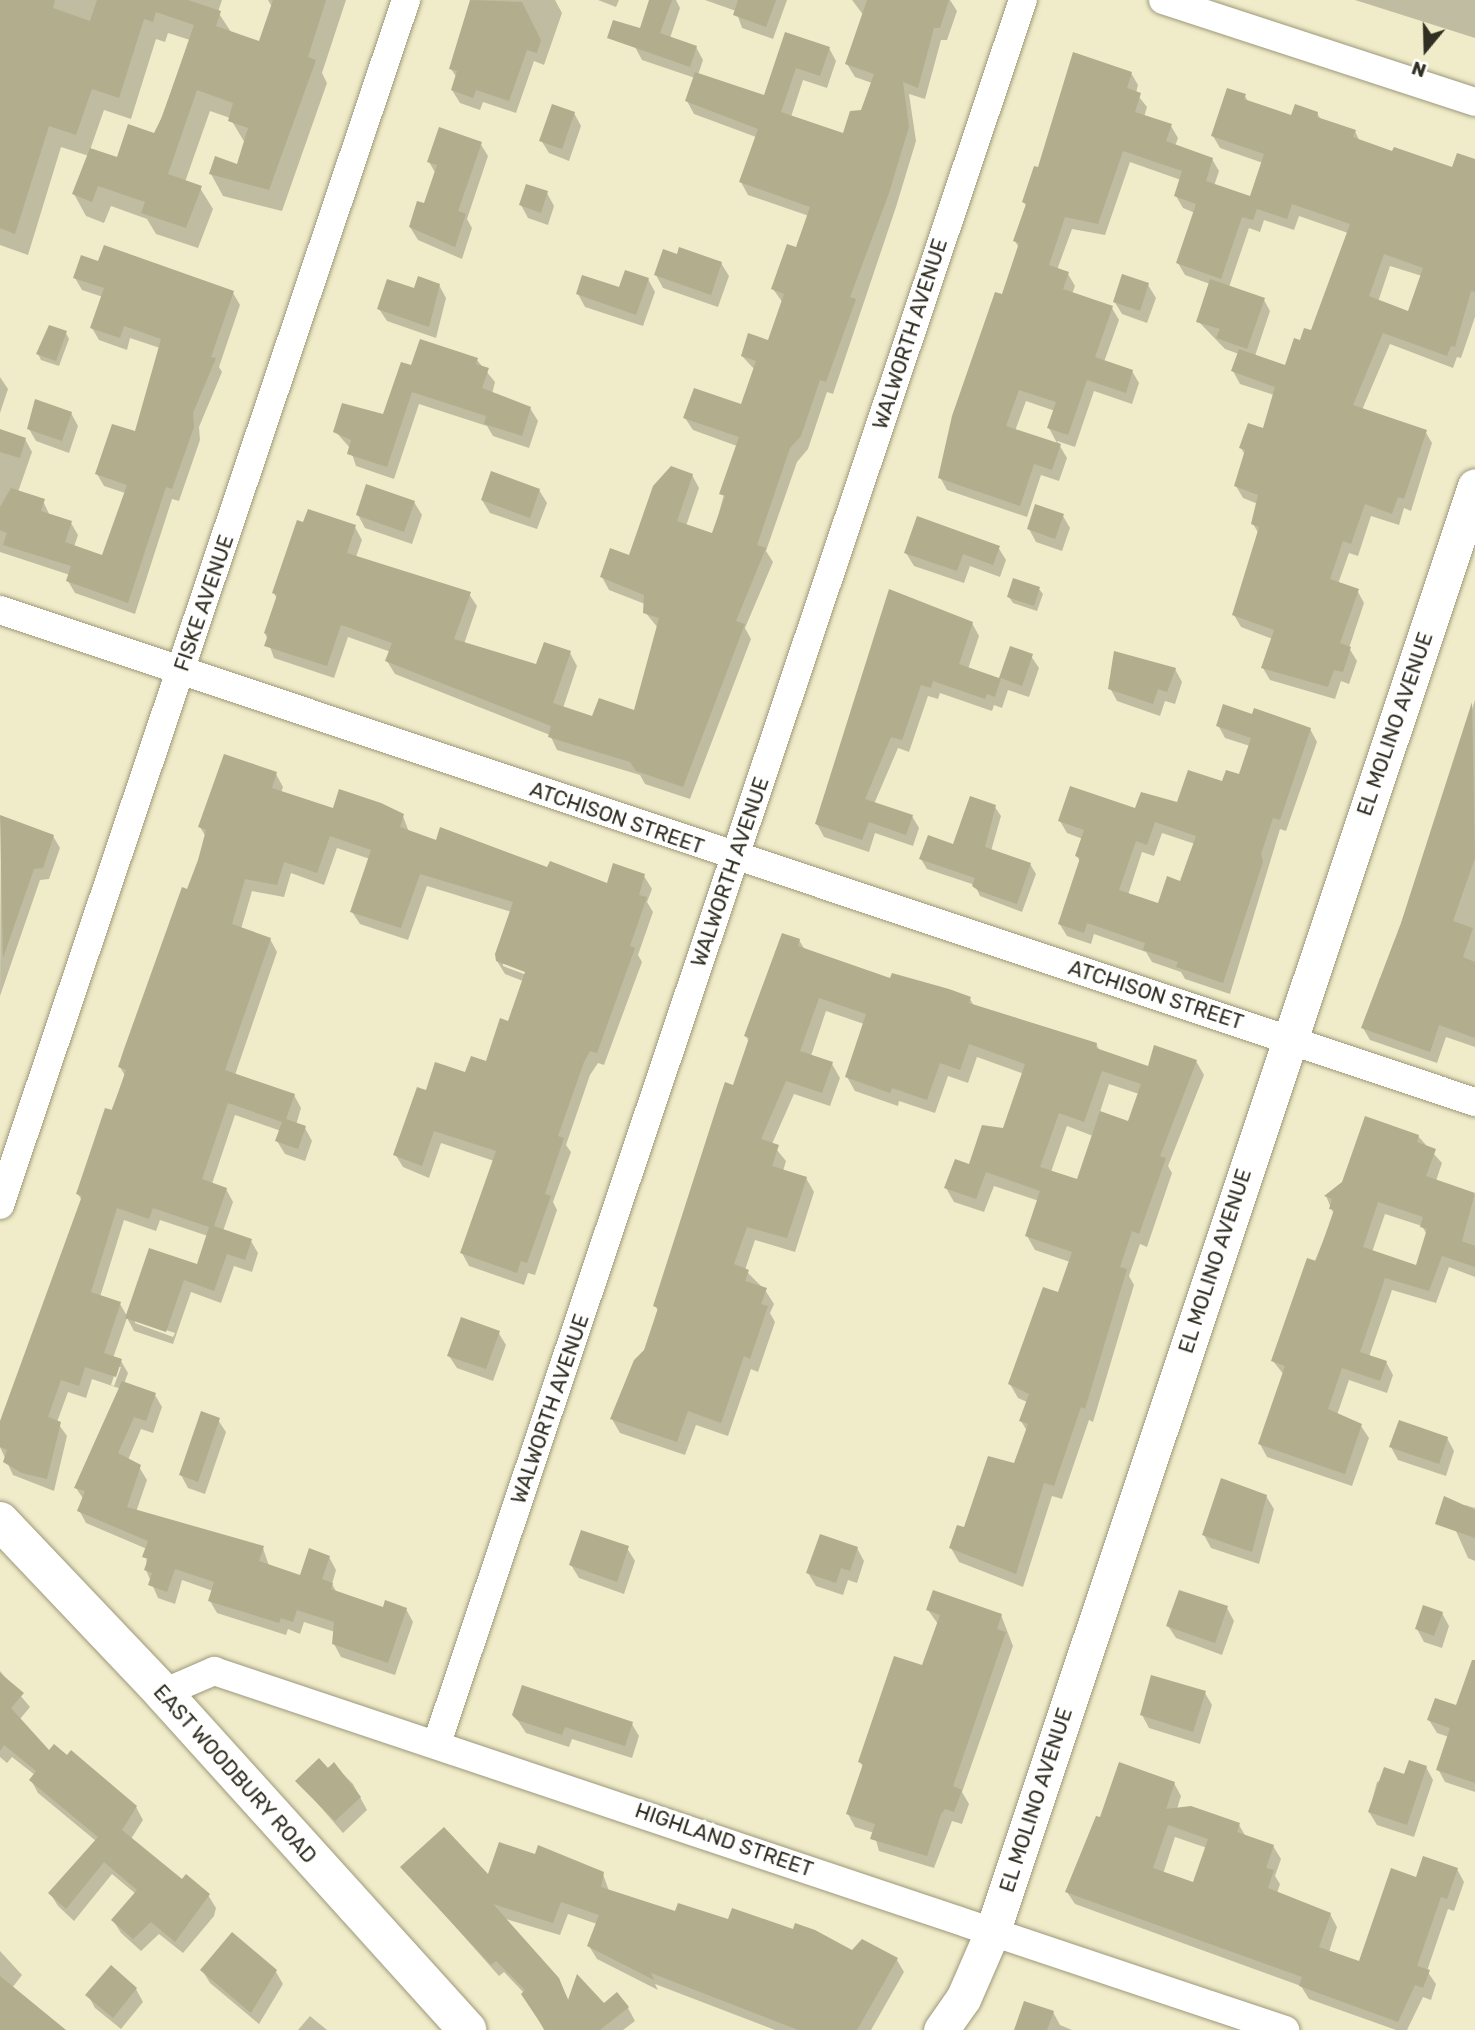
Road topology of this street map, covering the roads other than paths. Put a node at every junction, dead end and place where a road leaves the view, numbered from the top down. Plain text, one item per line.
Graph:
1 (406, 0) edge
2 (1023, 0) edge
3 (1163, 0) edge
4 (1475, 102) edge
5 (1474, 496) edge
6 (0, 610) edge
7 (181, 670) junction
8 (735, 858) junction
9 (1289, 1038) junction
10 (1475, 1102) edge
11 (0, 1205) edge
12 (0, 1521) edge
13 (163, 1693) junction
14 (437, 1743) junction
15 (993, 1930) junction
16 (467, 2030) edge
17 (941, 2030) edge
18 (1285, 2030) edge

1 - 7 street, FISKE AVENUE
2 - 8 street, WALWORTH AVENUE
3 - 4 street
5 - 9 street, EL MOLINO AVENUE
6 - 7 street, ATCHISON STREET
7 - 8 street, ATCHISON STREET
7 - 11 street, FISKE AVENUE
8 - 9 street, ATCHISON STREET
8 - 14 street, WALWORTH AVENUE
9 - 10 street, ATCHISON STREET
9 - 15 street, EL MOLINO AVENUE
12 - 13 main road, EAST WOODBURY ROAD
13 - 14 street, HIGHLAND STREET
13 - 16 main road, EAST WOODBURY ROAD
14 - 15 street, HIGHLAND STREET
15 - 17 street, EL MOLINO AVENUE
15 - 18 street, HIGHLAND STREET

